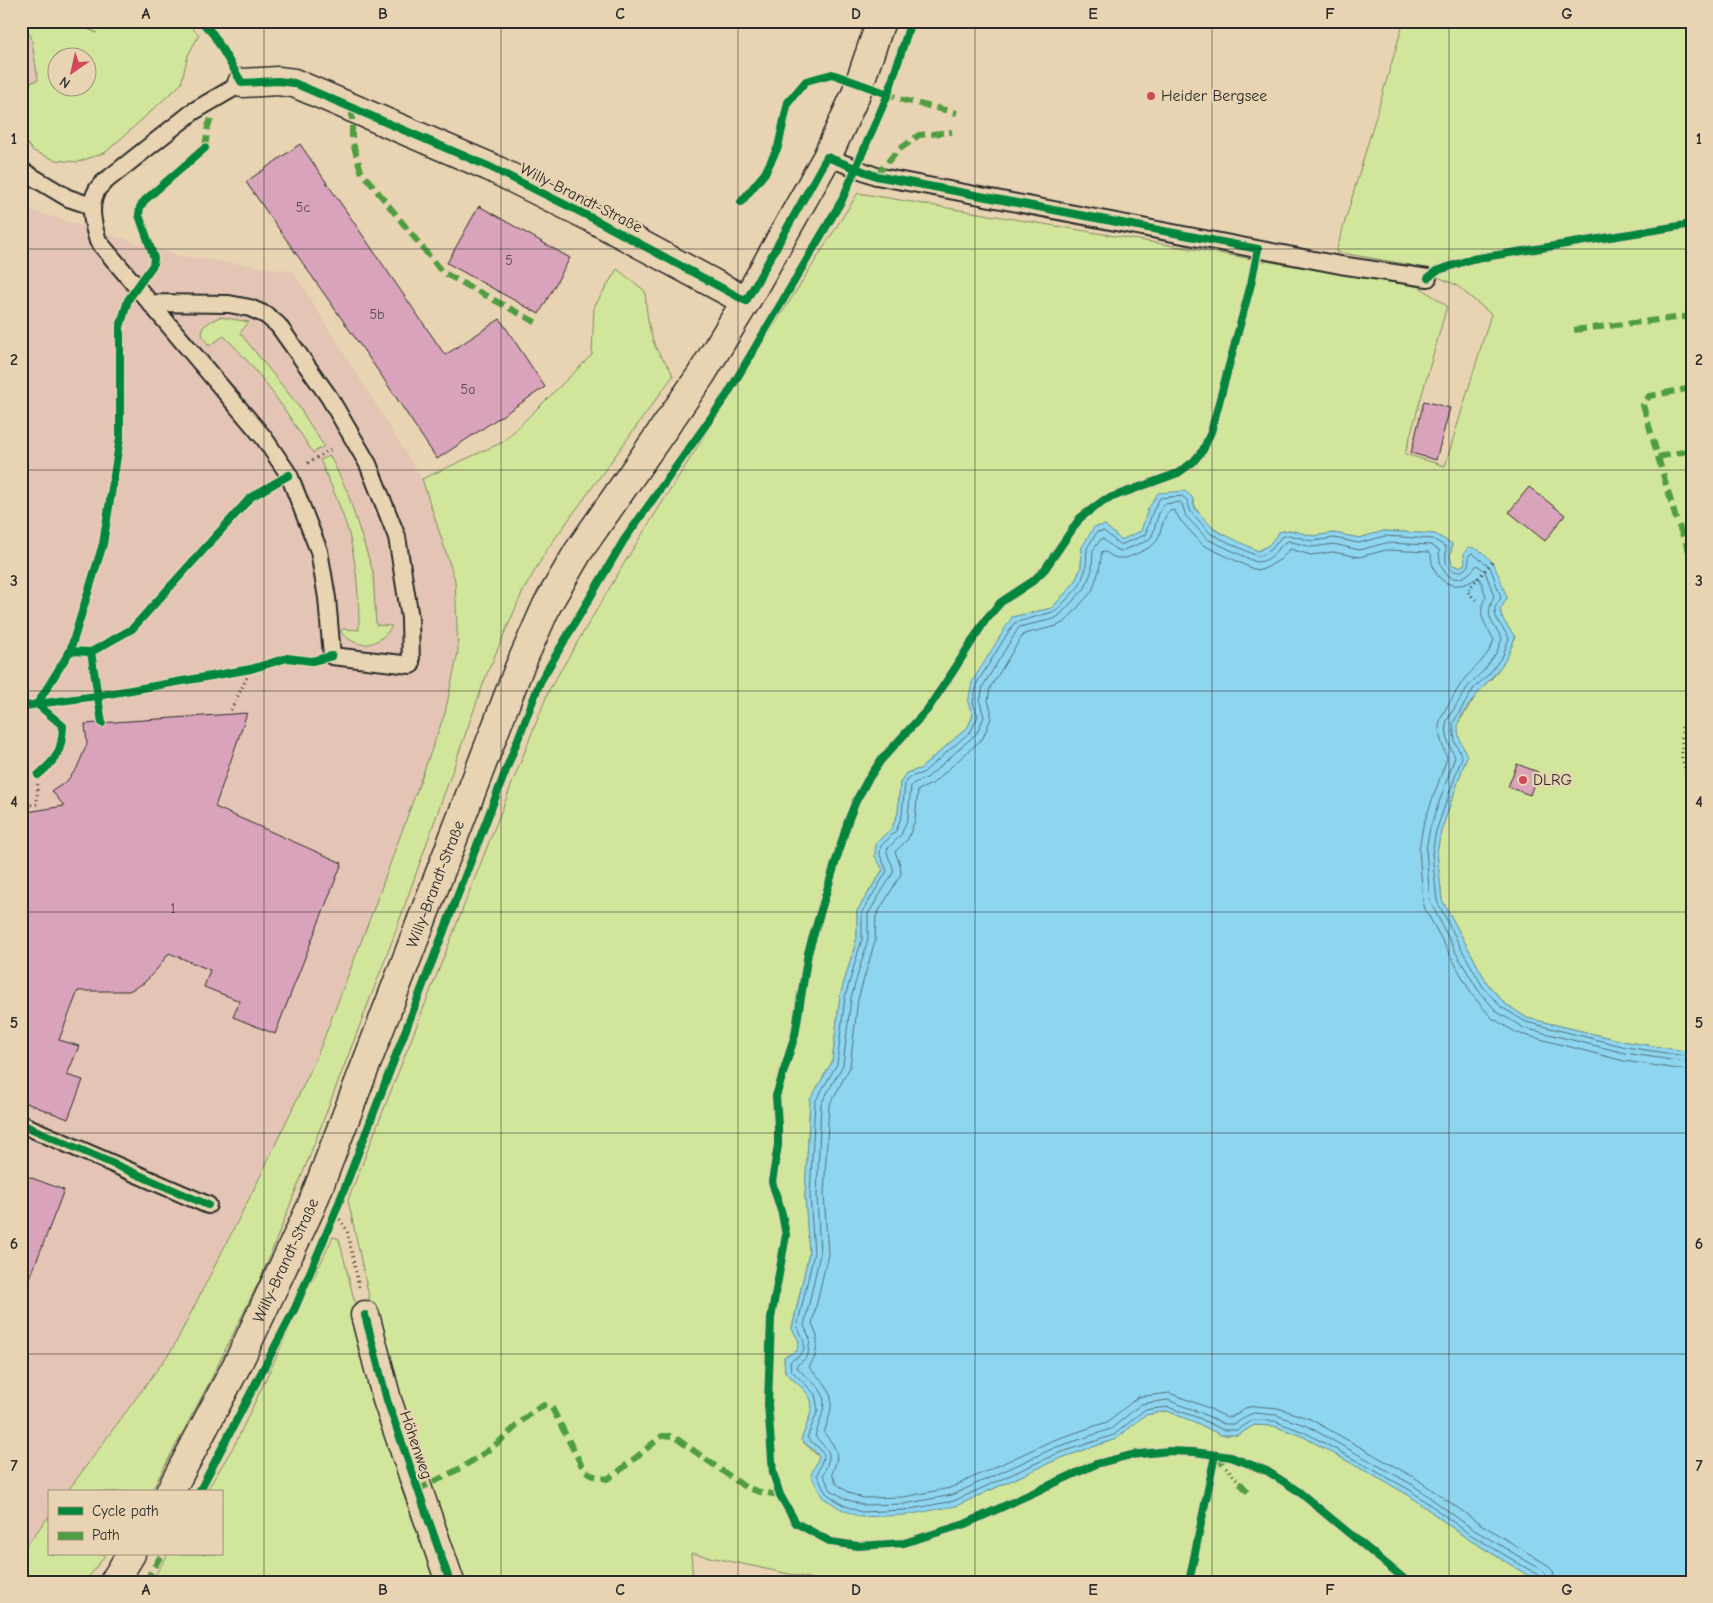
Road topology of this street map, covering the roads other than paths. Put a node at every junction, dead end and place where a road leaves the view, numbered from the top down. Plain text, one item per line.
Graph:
1 (881, 21) edge
2 (242, 83) joint
3 (827, 157) junction
4 (21, 170) edge
5 (92, 206) junction
6 (1428, 278) dead end
7 (746, 301) junction
8 (151, 303) junction
9 (21, 1124) edge
10 (208, 1205) dead end
11 (366, 1315) road end
12 (171, 1490) edge
13 (130, 1556) edge
14 (114, 1582) edge
15 (450, 1582) edge

1 - 3 street, Willy-Brandt-Straße
2 - 5 lane
2 - 7 street, Willy-Brandt-Straße
3 - 6 lane
3 - 7 street, Willy-Brandt-Straße
4 - 5 lane
5 - 8 lane
7 - 12 street, Willy-Brandt-Straße
8 - 8 lane
9 - 10 lane
11 - 15 street, Höhenweg
13 - 14 street

